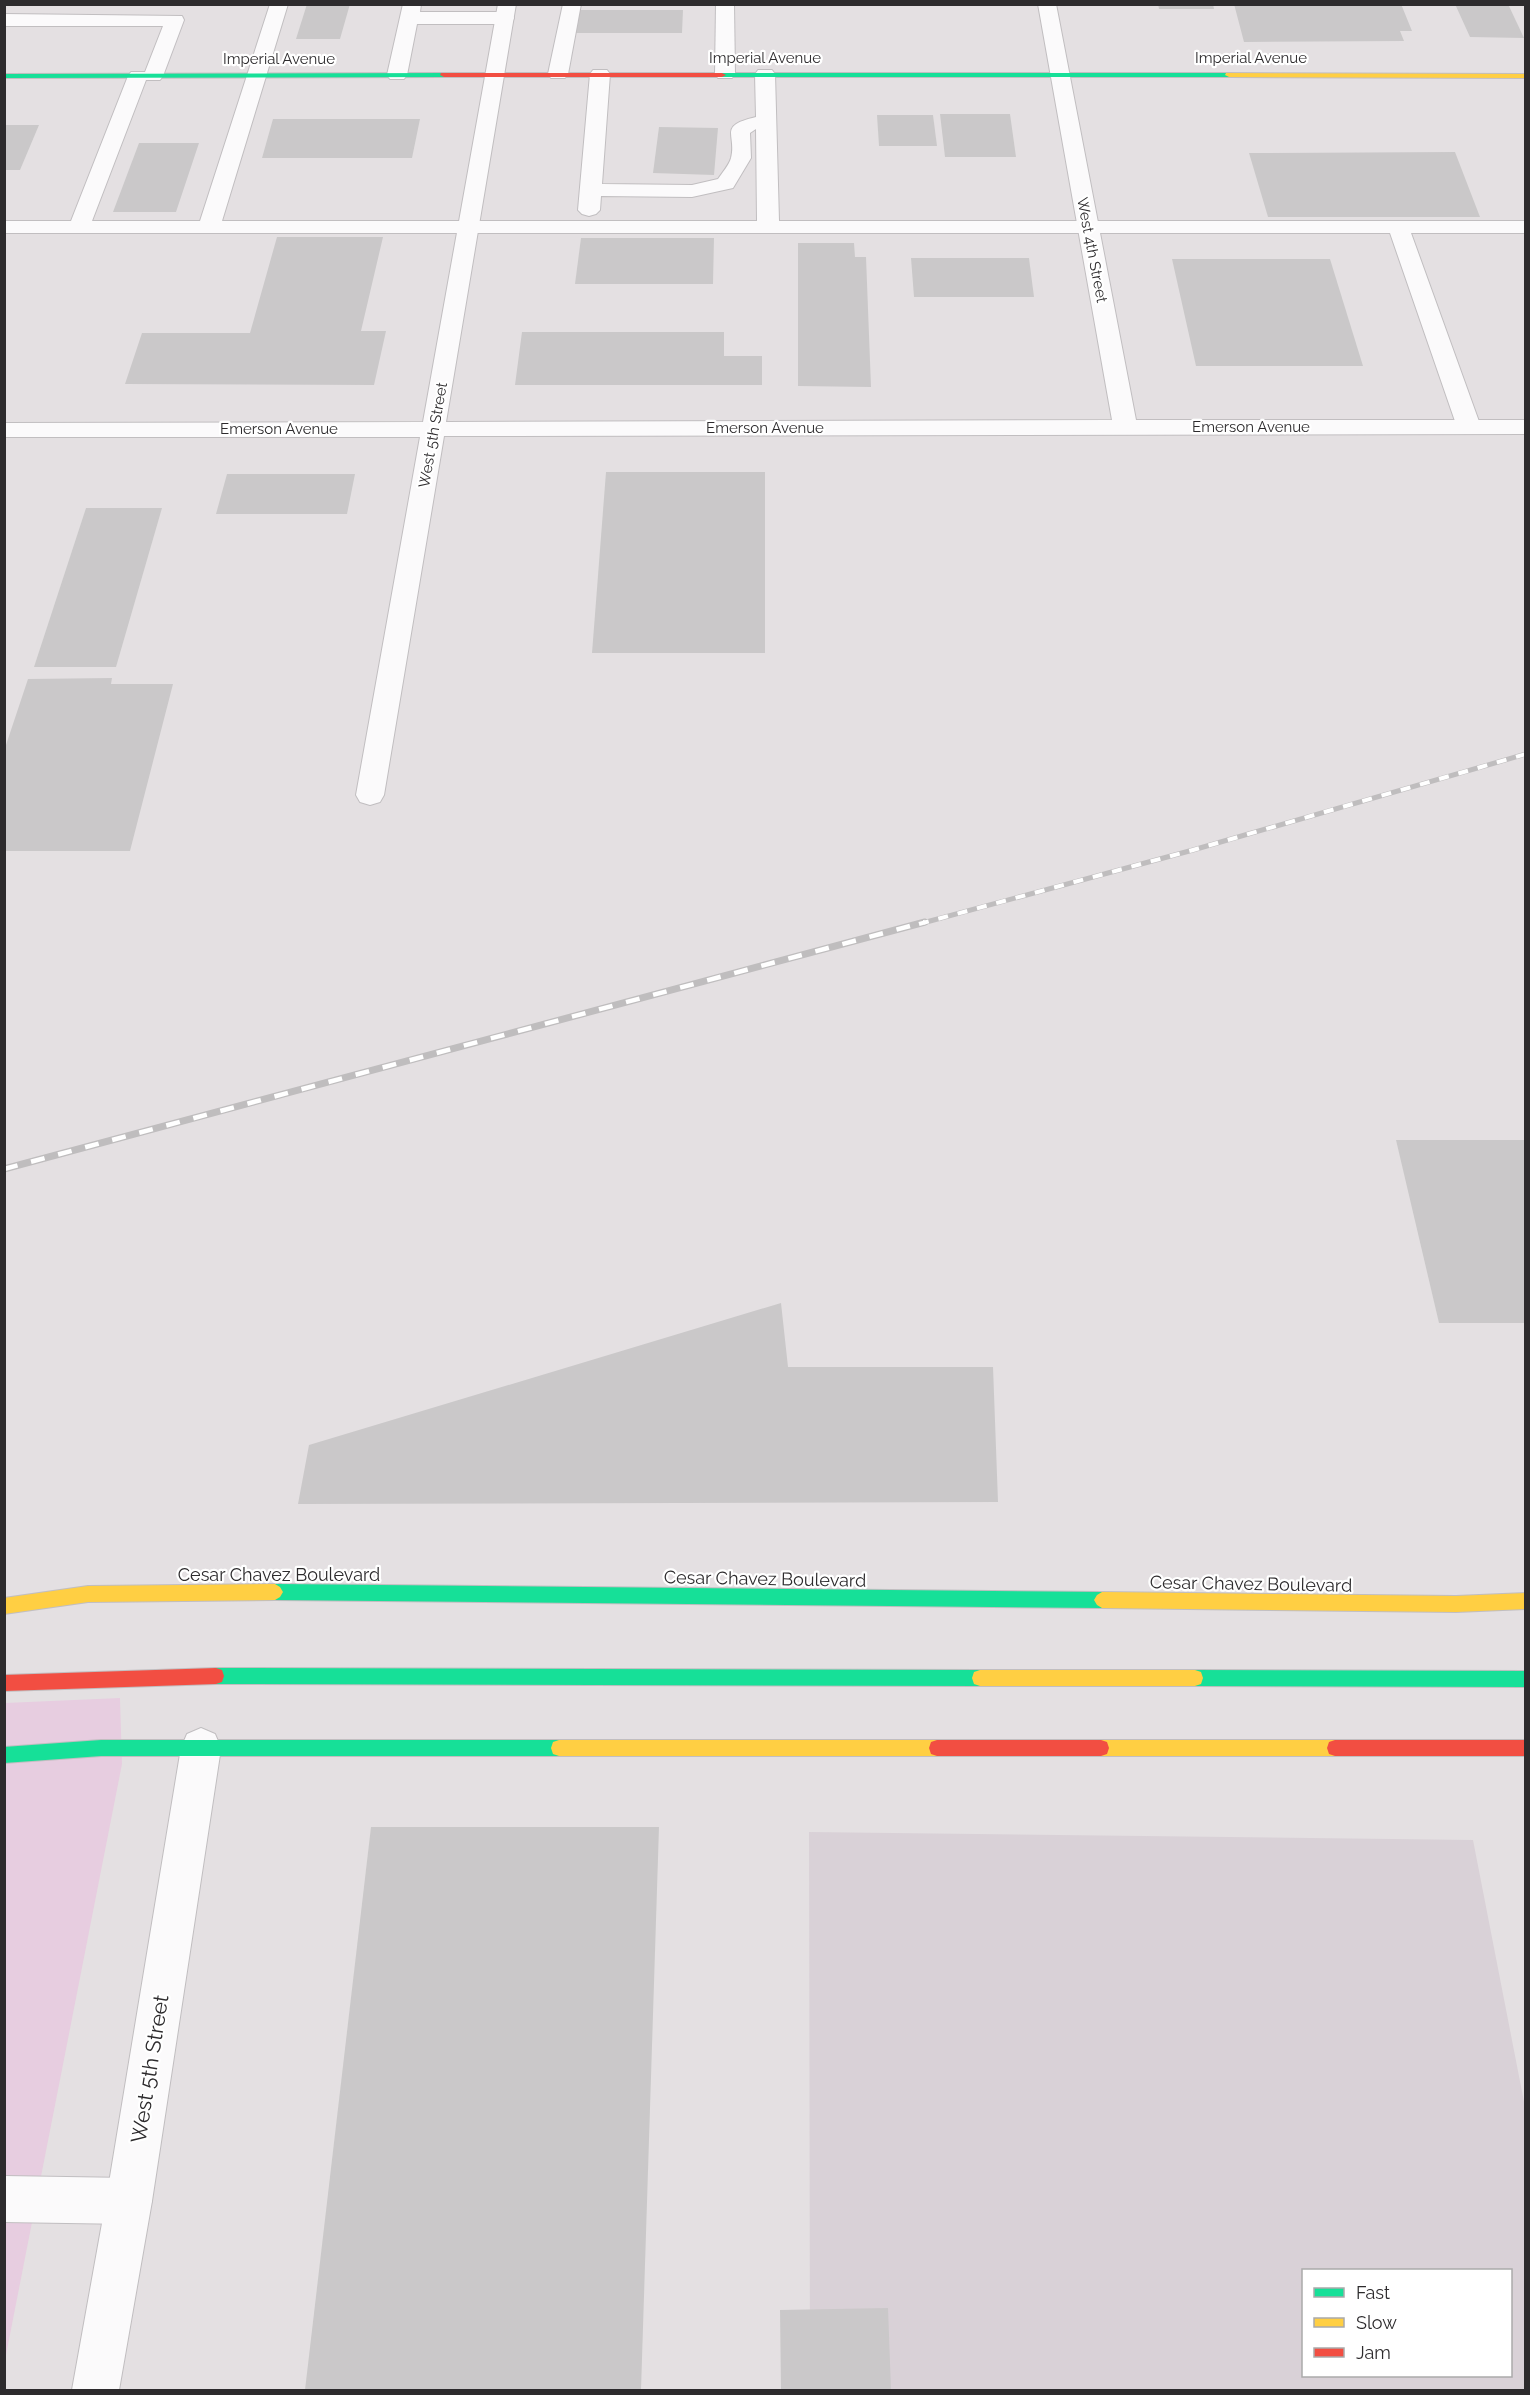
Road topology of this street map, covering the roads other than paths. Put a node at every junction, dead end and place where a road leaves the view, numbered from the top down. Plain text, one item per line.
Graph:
1 (279, 4) edge
2 (572, 4) edge
3 (725, 4) edge
4 (1047, 4) edge
5 (410, 11) edge
6 (506, 11) edge
7 (4, 20) edge
8 (495, 74) junction
9 (558, 74) junction
10 (600, 74) junction
11 (725, 74) junction
12 (765, 74) junction
13 (1059, 74) junction
14 (256, 75) junction
15 (397, 75) junction
16 (4, 76) edge
17 (146, 76) junction
18 (1526, 76) edge
19 (766, 120) junction
20 (592, 190) junction
21 (4, 227) edge
22 (79, 227) junction
23 (208, 227) junction
24 (470, 227) junction
25 (587, 227) junction
26 (768, 227) junction
27 (1087, 227) junction
28 (1398, 227) junction
29 (1526, 227) edge
30 (1125, 427) junction
31 (1469, 427) junction
32 (1526, 427) edge
33 (435, 429) junction
34 (4, 430) edge
35 (370, 795) dead end
36 (1526, 1601) edge
37 (4, 1606) edge
38 (1526, 1679) edge
39 (4, 1683) edge
40 (201, 1748) junction
41 (1526, 1749) edge
42 (4, 1755) edge
43 (4, 2199) edge
44 (129, 2201) junction
45 (95, 2391) edge

1 - 14 street
2 - 9 street
3 - 11 street
4 - 13 street, West 4th Street
5 - 6 street
5 - 15 street
6 - 8 street, West 5th Street
7 - 17 street
8 - 9 main road, Imperial Avenue
8 - 15 main road, Imperial Avenue
8 - 24 street, West 5th Street
9 - 10 main road, Imperial Avenue
10 - 11 main road, Imperial Avenue
10 - 20 street
11 - 12 main road, Imperial Avenue
12 - 13 main road, Imperial Avenue
12 - 19 street
13 - 18 main road, Imperial Avenue
13 - 27 street, West 4th Street
14 - 15 main road, Imperial Avenue
14 - 17 main road, Imperial Avenue
14 - 23 street
16 - 17 main road, Imperial Avenue
17 - 22 street
19 - 20 street
19 - 26 street
20 - 25 street
21 - 22 street
22 - 23 street
23 - 24 street
24 - 25 street
24 - 33 street, West 5th Street
25 - 26 street
26 - 27 street
27 - 28 street
27 - 30 street, West 4th Street
28 - 29 street
28 - 31 street
30 - 31 street, Emerson Avenue
30 - 33 street, Emerson Avenue
31 - 32 street, Emerson Avenue
33 - 34 street, Emerson Avenue
33 - 35 street, West 5th Street
36 - 37 main road, Cesar Chavez Boulevard
38 - 39 main road
40 - 41 main road
40 - 42 main road
40 - 44 street, West 5th Street
43 - 44 street
44 - 45 street, West 5th Street

